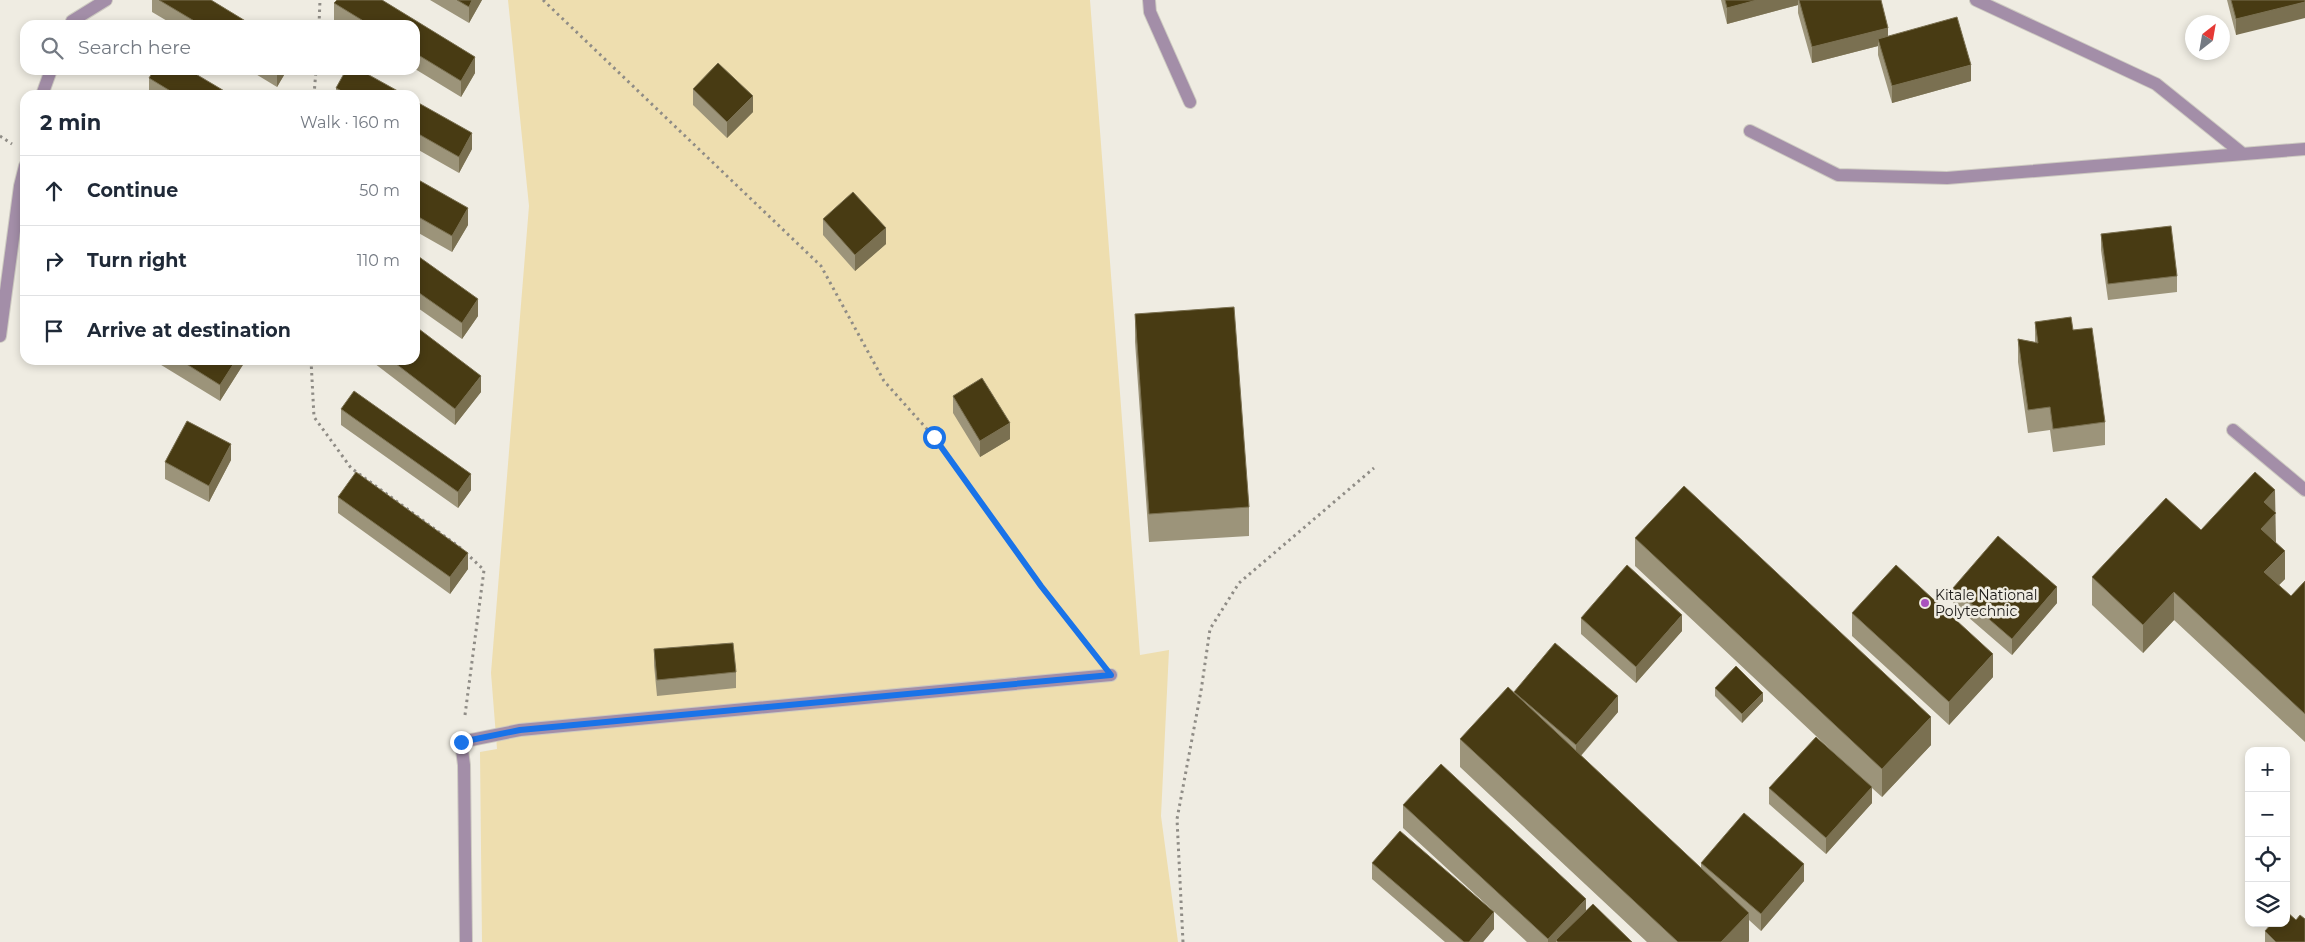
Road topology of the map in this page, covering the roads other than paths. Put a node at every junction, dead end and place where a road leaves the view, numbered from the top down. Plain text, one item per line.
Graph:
1 (106, 0) edge
2 (1149, 0) edge
3 (1976, 0) edge
4 (74, 20) edge
5 (49, 75) edge
6 (44, 90) edge
7 (1190, 102) dead end
8 (1750, 131) dead end
9 (2305, 150) edge
10 (2243, 154) junction
11 (20, 186) edge
12 (0, 336) edge
13 (2233, 430) dead end
14 (2305, 490) edge
15 (1111, 675) road end
16 (466, 942) edge

1 - 4 street
2 - 7 street
3 - 10 street
5 - 6 street
8 - 10 street
9 - 10 street
11 - 12 street
13 - 14 street
15 - 16 street

